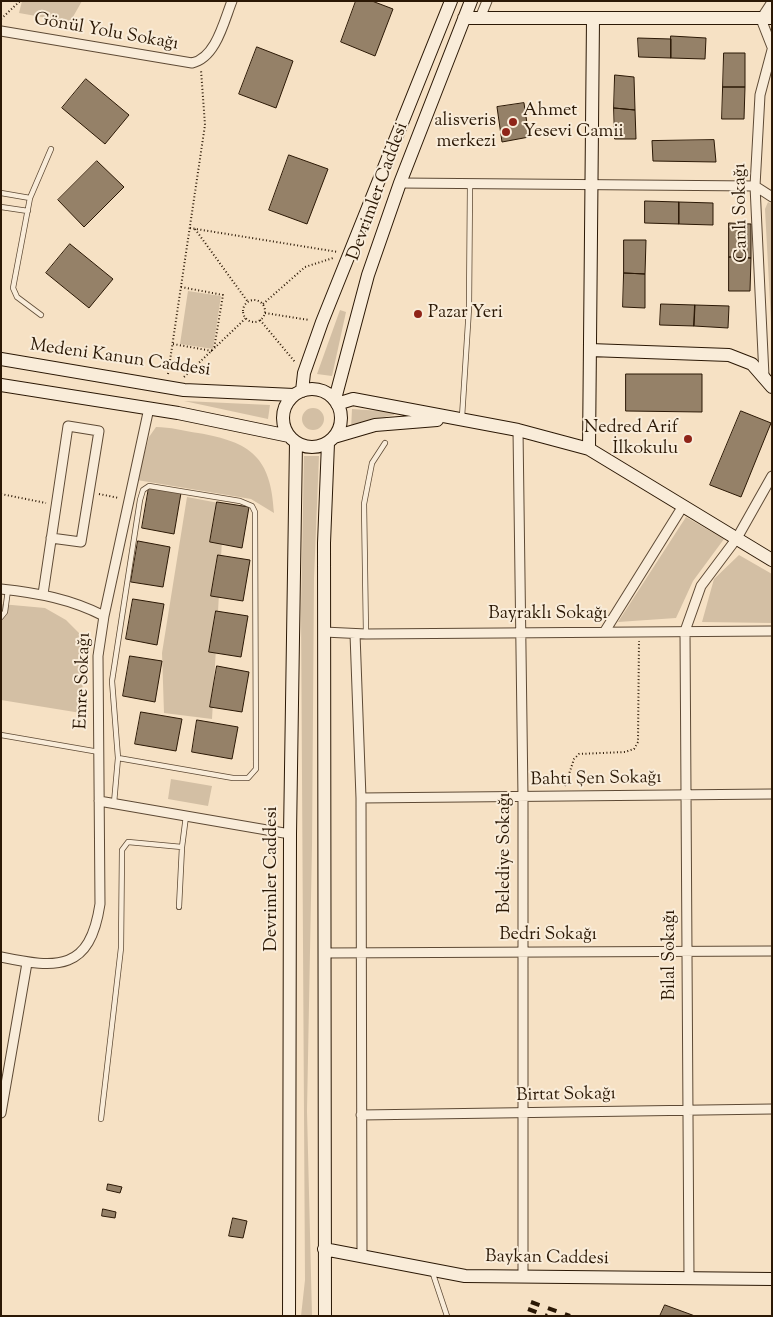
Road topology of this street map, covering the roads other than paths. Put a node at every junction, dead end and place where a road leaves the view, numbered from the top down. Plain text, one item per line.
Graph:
1 (232, 1) edge
2 (451, 1) edge
3 (471, 1) edge
4 (487, 1) edge
5 (772, 2) edge
6 (464, 18) junction
7 (480, 18) junction
8 (593, 19) junction
9 (766, 19) edge
10 (1, 31) edge
11 (772, 49) edge
12 (51, 149) dead end
13 (400, 183) junction
14 (591, 183) junction
15 (470, 184) junction
16 (755, 186) junction
17 (1, 193) edge
18 (772, 197) edge
19 (30, 198) junction
20 (1, 207) edge
21 (28, 211) junction
22 (41, 315) dead end
23 (590, 350) junction
24 (1, 359) edge
25 (772, 364) edge
26 (768, 382) edge
27 (1, 385) edge
28 (298, 393) junction
29 (336, 402) junction
30 (149, 408) junction
31 (457, 419) junction
32 (518, 430) junction
33 (292, 439) junction
34 (331, 440) junction
35 (385, 443) dead end
36 (589, 449) junction
37 (772, 476) edge
38 (683, 506) junction
39 (51, 538) junction
40 (737, 538) junction
41 (772, 560) edge
42 (4, 589) edge
43 (43, 594) junction
44 (104, 616) junction
45 (1, 617) edge
46 (521, 631) junction
47 (605, 631) junction
48 (686, 631) junction
49 (772, 631) edge
50 (324, 632) junction
51 (355, 634) junction
52 (366, 634) junction
53 (1, 735) edge
54 (98, 752) junction
55 (118, 758) junction
56 (772, 794) edge
57 (686, 795) junction
58 (523, 797) junction
59 (361, 798) junction
60 (99, 801) junction
61 (114, 803) junction
62 (186, 816) junction
63 (290, 834) junction
64 (182, 847) junction
65 (179, 908) dead end
66 (772, 951) edge
67 (687, 952) junction
68 (523, 953) junction
69 (324, 954) junction
70 (361, 954) junction
71 (1, 957) edge
72 (27, 963) junction
73 (772, 1109) edge
74 (688, 1110) junction
75 (1, 1113) edge
76 (523, 1113) junction
77 (361, 1115) junction
78 (100, 1119) dead end
79 (324, 1249) junction
80 (362, 1256) junction
81 (432, 1269) junction
82 (523, 1276) junction
83 (688, 1278) junction
84 (772, 1279) edge
85 (289, 1315) edge
86 (325, 1316) edge
87 (447, 1316) edge

1 - 10 street, Gönül Yolu Sokağı
2 - 28 main road, Devrimler Caddesi
3 - 6 main road, Devrimler Caddesi
4 - 7 street
5 - 9 street
6 - 7 main road
6 - 13 main road, Devrimler Caddesi
7 - 8 main road
8 - 9 main road
8 - 14 main road
9 - 11 street, Canlı Sokağı
11 - 16 street, Canlı Sokağı
12 - 19 lane
13 - 15 street
13 - 29 main road, Devrimler Caddesi
14 - 15 street
14 - 16 street
14 - 23 main road
15 - 31 lane
16 - 18 street
16 - 26 street, Canlı Sokağı
17 - 19 lane
19 - 21 lane
20 - 21 lane
21 - 22 lane
23 - 26 main road
23 - 36 main road
24 - 28 main road, Medeni Kanun Caddesi
25 - 26 street
27 - 30 main road
28 - 29 main road
28 - 33 main road
29 - 31 main road
29 - 34 main road
30 - 33 main road
30 - 44 street, Emre Sokağı
31 - 32 main road
31 - 34 main road
32 - 36 main road
32 - 46 street, Belediye Sokağı
33 - 34 main road
33 - 63 main road, Devrimler Caddesi
34 - 50 main road
35 - 52 lane
36 - 38 main road
37 - 40 street, Bilal Sokağı
38 - 40 main road
38 - 47 street
39 - 39 street
39 - 43 street
40 - 41 main road
40 - 48 street, Bilal Sokağı
42 - 43 street
42 - 45 lane
43 - 44 street
44 - 54 street, Emre Sokağı
46 - 47 street, Bayraklı Sokağı
46 - 52 street, Bayraklı Sokağı
46 - 58 street, Belediye Sokağı
47 - 48 street, Bayraklı Sokağı
48 - 49 street, Bayraklı Sokağı
48 - 57 street, Bilal Sokağı
50 - 51 street, Bayraklı Sokağı
50 - 69 main road
51 - 52 street, Bayraklı Sokağı
51 - 59 street
53 - 54 lane
54 - 60 street, Emre Sokağı
55 - 55 lane
55 - 61 lane
56 - 57 street, Bahtı Şen Sokağı
57 - 58 street, Bahtı Şen Sokağı
57 - 67 street, Bilal Sokağı
58 - 59 street, Bahtı Şen Sokağı
58 - 68 street, Belediye Sokağı
59 - 70 street
60 - 61 street
60 - 72 street, Emre Sokağı
61 - 62 street
62 - 63 street
62 - 64 lane
63 - 85 main road, Devrimler Caddesi
64 - 65 lane
64 - 78 lane
66 - 67 street, Bedri Sokağı
67 - 68 street, Bedri Sokağı
67 - 74 street, Bilal Sokağı
68 - 70 street, Bedri Sokağı
68 - 76 street, Belediye Sokağı
69 - 70 street, Bedri Sokağı
69 - 79 main road
70 - 77 street
71 - 72 street
72 - 75 street
73 - 74 street, Birtat Sokağı
74 - 76 street, Birtat Sokağı
74 - 83 street, Bilal Sokağı
76 - 77 street, Birtat Sokağı
76 - 82 street, Belediye Sokağı
77 - 80 street
79 - 80 main road, Baykan Caddesi
79 - 86 main road
80 - 81 main road, Baykan Caddesi
81 - 82 main road, Baykan Caddesi
81 - 87 lane
82 - 83 main road, Baykan Caddesi
83 - 84 main road, Baykan Caddesi

